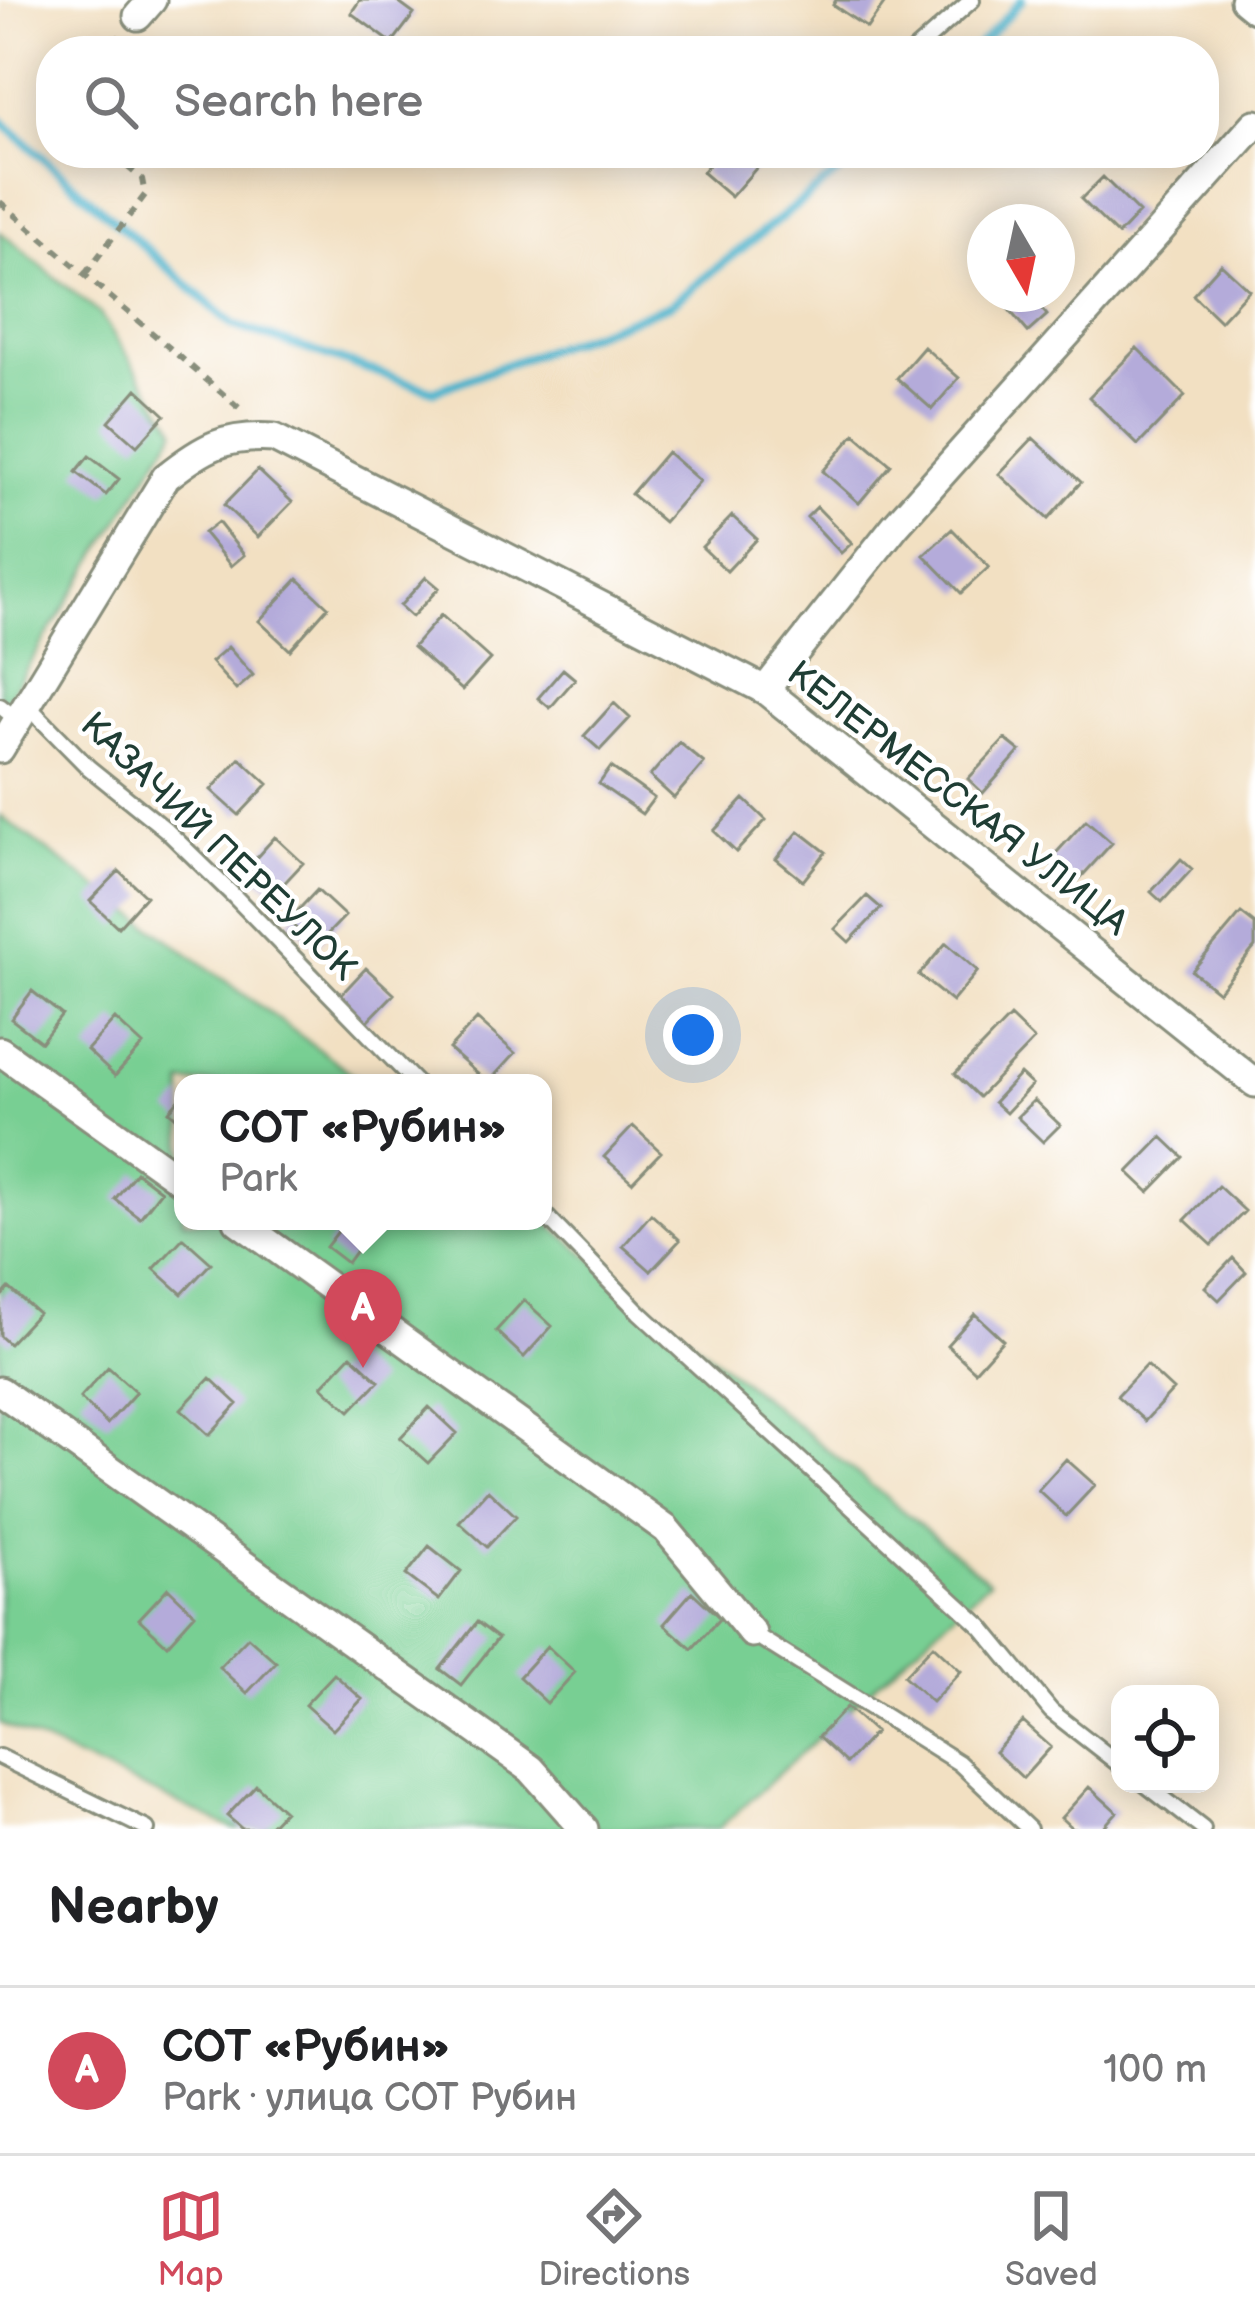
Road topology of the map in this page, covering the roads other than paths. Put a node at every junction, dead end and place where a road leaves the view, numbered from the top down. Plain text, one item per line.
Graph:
1 (972, 0) edge
2 (1244, 0) edge
3 (1255, 9) edge
4 (931, 36) edge
5 (1255, 124) edge
6 (1219, 164) edge
7 (1216, 168) edge
8 (765, 690) junction
9 (16, 711) edge
10 (0, 749) edge
11 (0, 1051) edge
12 (407, 1074) edge
13 (1255, 1083) edge
14 (174, 1176) edge
15 (552, 1223) edge
16 (251, 1230) edge
17 (0, 1391) edge
18 (752, 1633) joint
19 (0, 1757) edge
20 (1111, 1758) edge
21 (1157, 1793) edge
22 (147, 1829) edge
23 (584, 1829) edge
24 (1030, 1829) edge
25 (1203, 1829) edge

1 - 4 lane
2 - 3 street
5 - 6 street
7 - 8 street
8 - 9 street, КЕЛЕРМЕССКАЯ УЛИЦА
8 - 13 street, КЕЛЕРМЕССКАЯ УЛИЦА
9 - 10 street
9 - 12 lane, КАЗАЧИЙ ПЕРЕУЛОК
11 - 14 street
15 - 20 lane
16 - 18 street
17 - 23 street
18 - 24 lane
19 - 22 lane
21 - 25 lane

